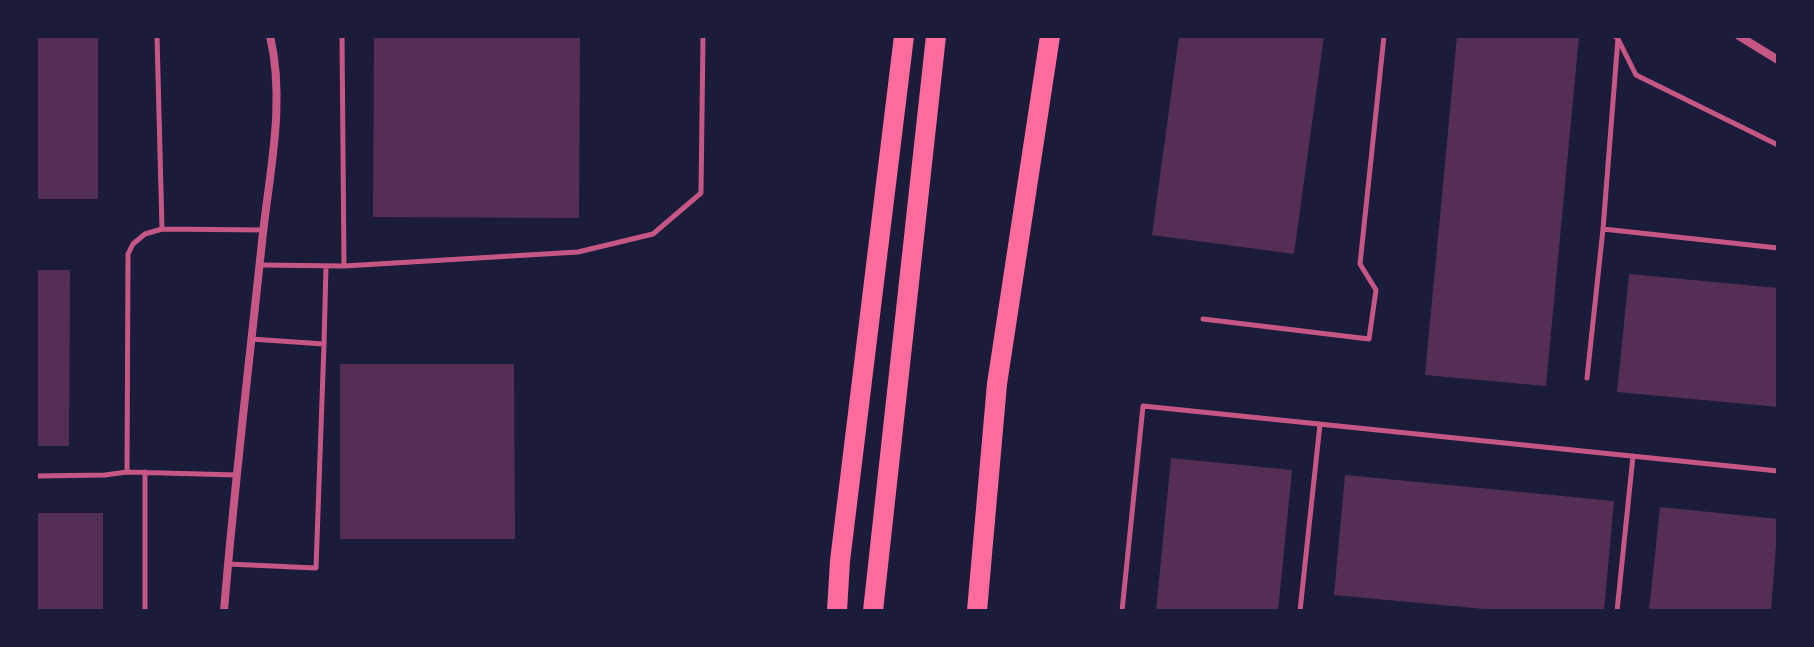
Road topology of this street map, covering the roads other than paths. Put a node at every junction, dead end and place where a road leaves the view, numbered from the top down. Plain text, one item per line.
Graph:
1 (157, 36) edge
2 (270, 36) edge
3 (342, 36) edge
4 (703, 36) edge
5 (904, 36) edge
6 (936, 36) edge
7 (1050, 36) edge
8 (1384, 36) edge
9 (1739, 36) edge
10 (1616, 37) edge
11 (1778, 60) edge
12 (1778, 145) edge
13 (162, 229) junction
14 (1603, 229) junction
15 (263, 230) junction
16 (1778, 248) edge
17 (259, 265) junction
18 (326, 266) junction
19 (344, 266) junction
20 (1203, 319) dead end
21 (251, 339) junction
22 (324, 344) junction
23 (1587, 378) dead end
24 (1320, 424) junction
25 (1633, 456) junction
26 (1778, 471) edge
27 (127, 472) junction
28 (145, 472) junction
29 (237, 475) junction
30 (36, 476) edge
31 (228, 564) junction
32 (145, 611) edge
33 (224, 611) edge
34 (837, 611) edge
35 (873, 611) edge
36 (977, 611) edge
37 (1122, 611) edge
38 (1300, 611) edge
39 (1617, 611) edge

1 - 13 lane
2 - 15 street
3 - 19 lane
4 - 19 lane
5 - 34 highway
6 - 35 highway
7 - 36 highway
8 - 20 lane
9 - 11 street
10 - 12 lane
10 - 14 lane
13 - 15 lane
13 - 27 lane
14 - 16 lane
14 - 23 lane
15 - 17 street
17 - 18 lane
17 - 21 street
18 - 19 lane
18 - 22 lane
21 - 22 lane
21 - 29 street
22 - 31 lane
24 - 25 lane
24 - 37 lane
24 - 38 lane
25 - 26 lane
25 - 39 lane
27 - 28 lane
27 - 30 lane
28 - 29 lane
28 - 32 lane
29 - 31 street
31 - 33 street

